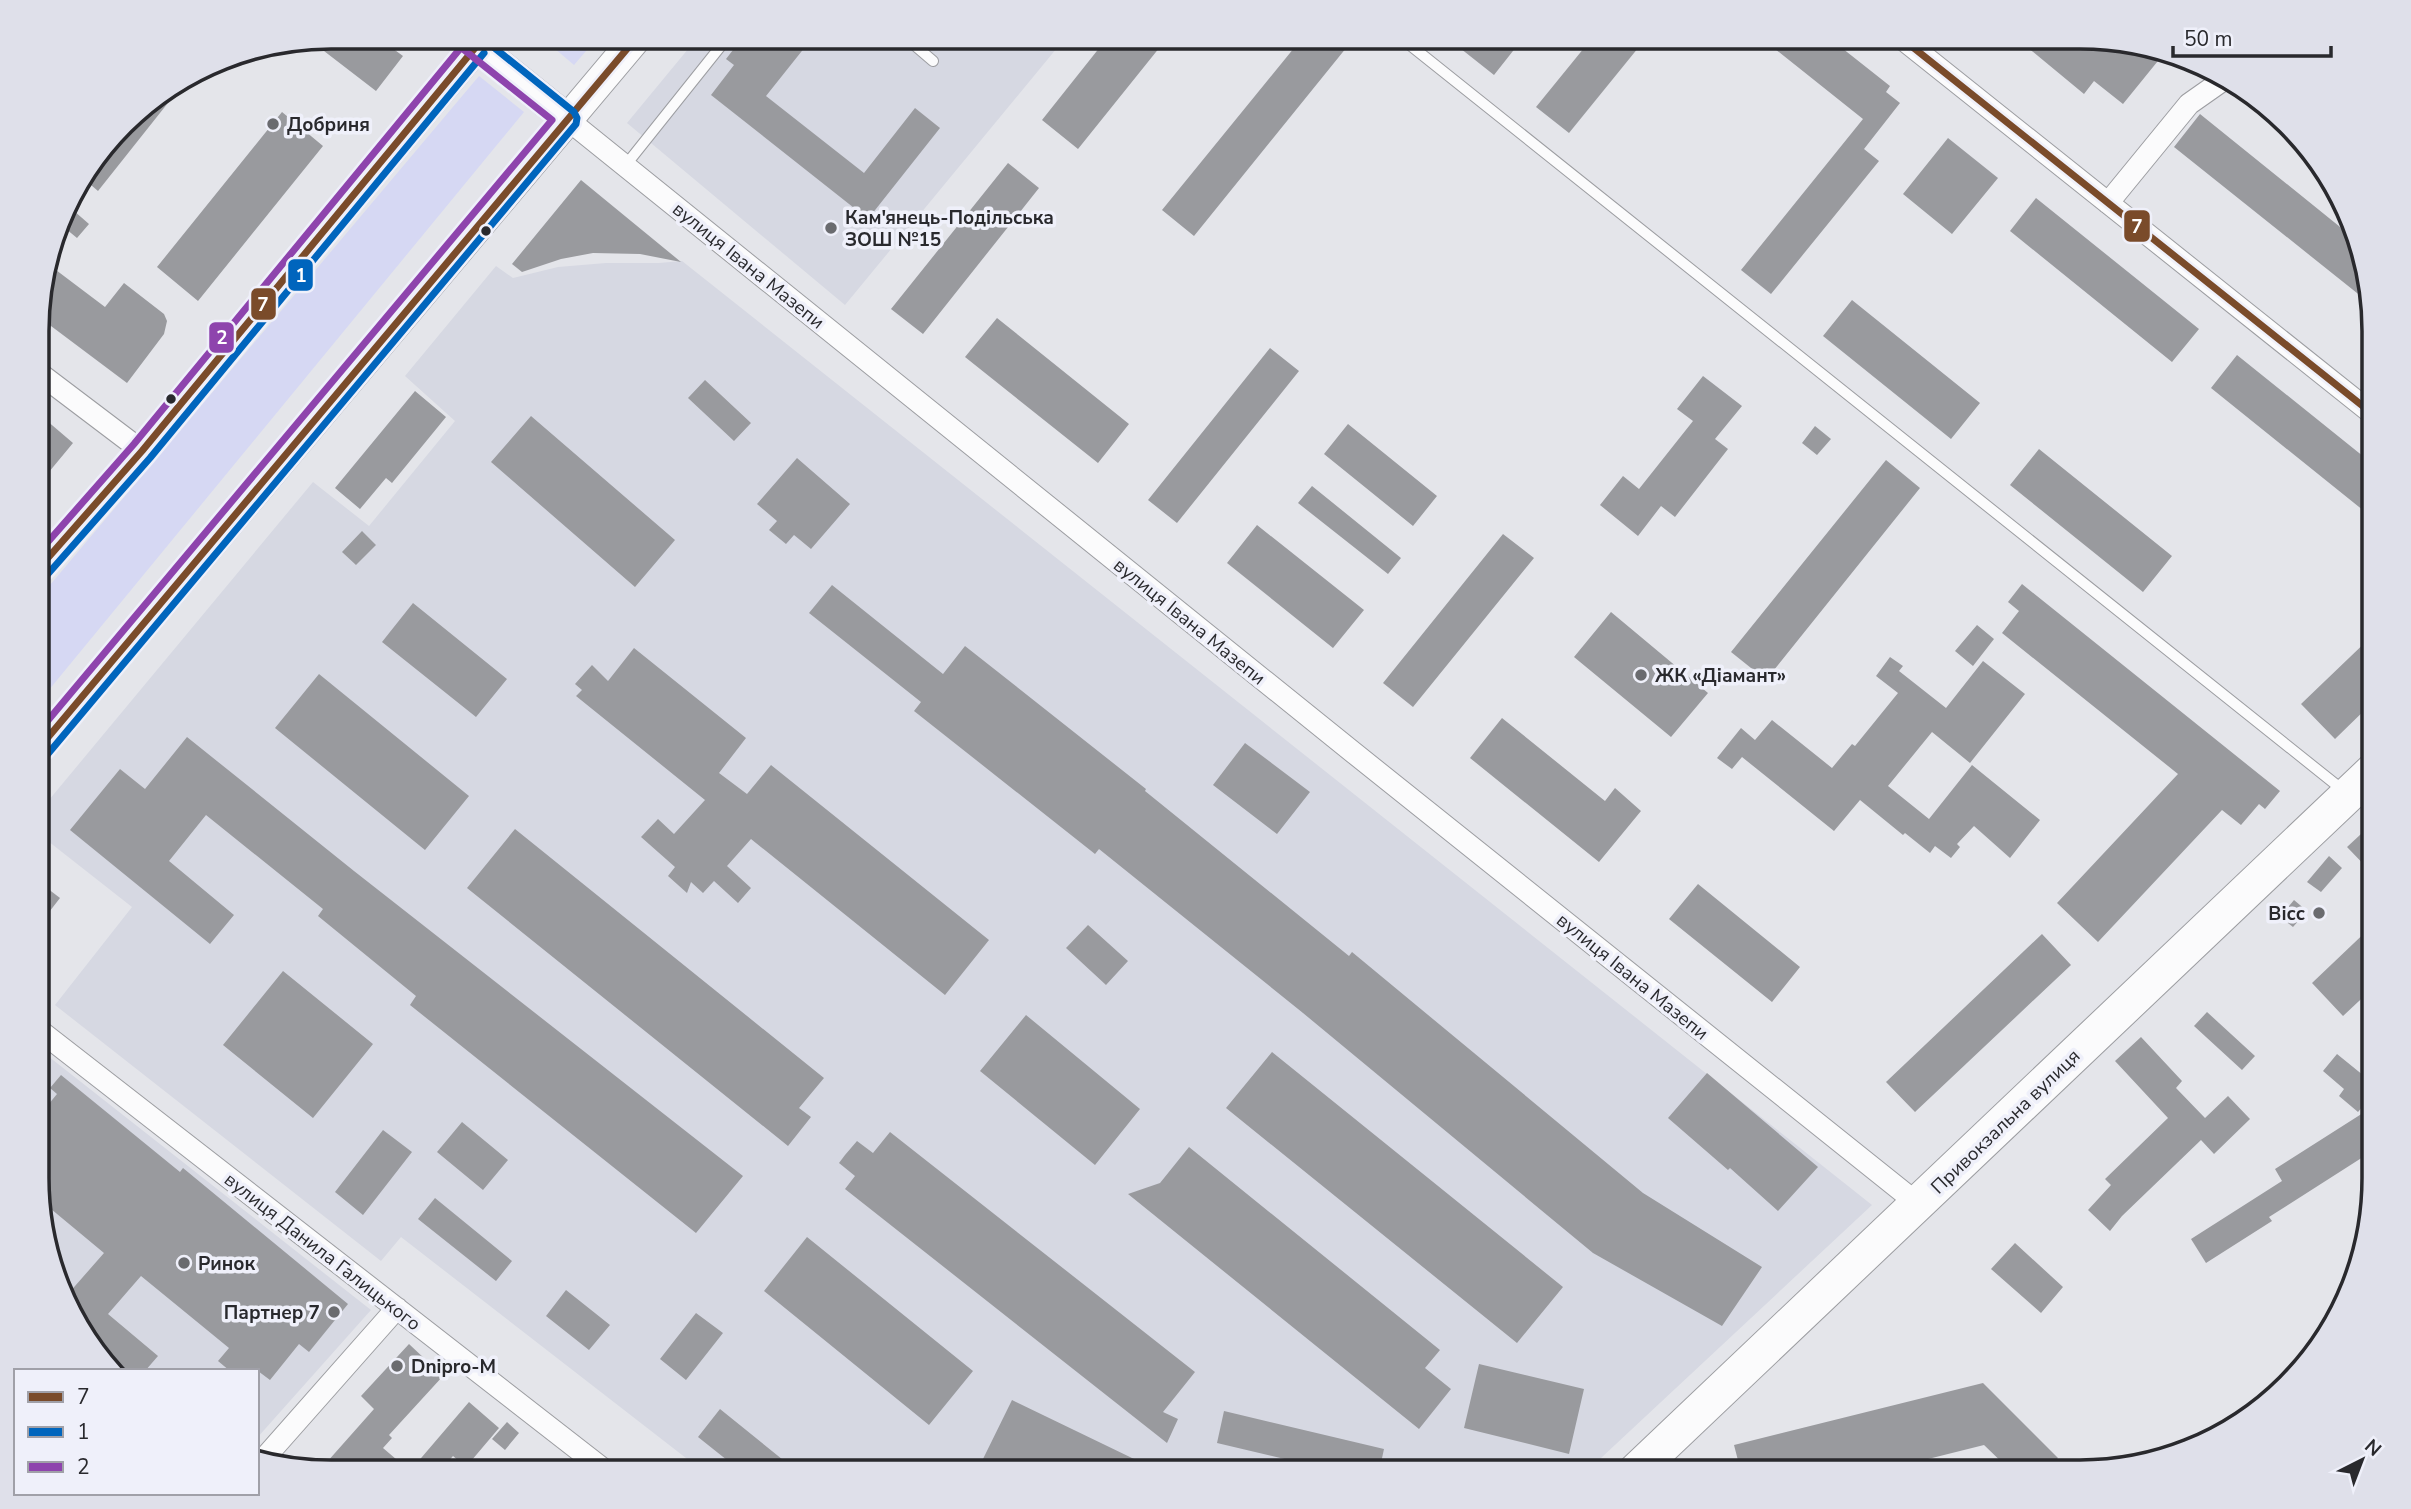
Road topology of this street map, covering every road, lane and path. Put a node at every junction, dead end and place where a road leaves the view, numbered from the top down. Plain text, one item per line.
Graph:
1 (468, 49) edge
2 (486, 49) edge
3 (627, 49) edge
4 (718, 49) edge
5 (919, 49) edge
6 (1415, 49) edge
7 (1915, 49) edge
8 (933, 61) dead end
9 (2217, 85) edge
10 (567, 118) junction
11 (625, 166) junction
12 (2108, 203) junction
13 (49, 381) edge
14 (2362, 405) edge
15 (142, 451) junction
16 (49, 557) edge
17 (49, 735) edge
18 (2362, 781) edge
19 (2348, 794) junction
20 (49, 1038) edge
21 (1918, 1204) junction
22 (397, 1308) junction
23 (269, 1453) edge
24 (592, 1460) edge
25 (1648, 1460) edge

1 - 15 main road
2 - 10 main road, вулиця Івана Мазепи
3 - 10 main road
4 - 11 lane
5 - 8 lane
6 - 19 lane
7 - 12 street
9 - 12 street
10 - 11 street, вулиця Івана Мазепи
10 - 17 main road
11 - 21 street, вулиця Івана Мазепи
12 - 14 street
13 - 15 street
15 - 16 main road
18 - 19 main road, Привокзальна вулиця
19 - 21 main road, Привокзальна вулиця
20 - 22 street, вулиця Данила Галицького
21 - 25 main road, Привокзальна вулиця
22 - 23 street
22 - 24 street, вулиця Данила Галицького

